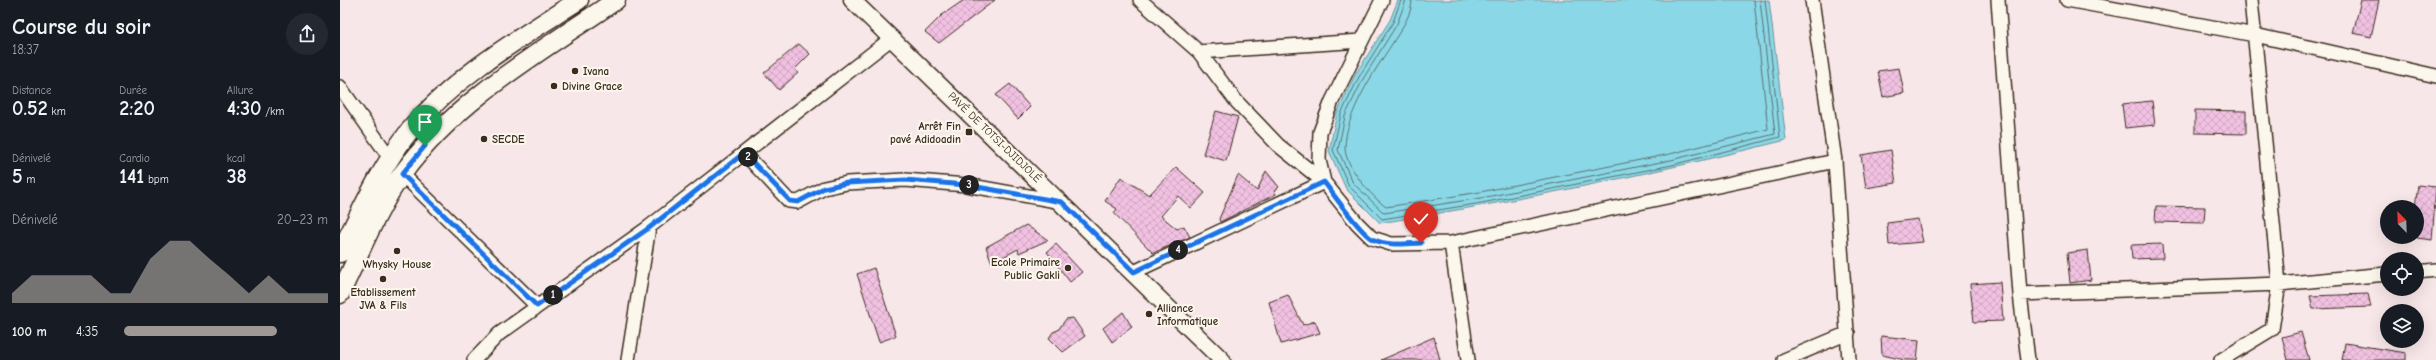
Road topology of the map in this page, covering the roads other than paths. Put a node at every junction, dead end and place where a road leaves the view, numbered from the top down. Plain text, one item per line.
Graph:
1 (579, 0) edge
2 (616, 0) edge
3 (852, 0) edge
4 (1140, 0) edge
5 (1382, 0) edge
6 (1812, 0) edge
7 (1998, 0) edge
8 (2067, 0) edge
9 (2251, 0) edge
10 (2255, 34) junction
11 (892, 38) junction
12 (1361, 41) junction
13 (1199, 52) junction
14 (2436, 76) edge
15 (340, 87) edge
16 (744, 153) junction
17 (390, 158) junction
18 (1835, 161) junction
19 (402, 174) junction
20 (1324, 182) junction
21 (1062, 202) junction
22 (649, 228) junction
23 (1451, 243) junction
24 (340, 253) edge
25 (2436, 270) edge
26 (2424, 271) edge
27 (1134, 272) junction
28 (2380, 275) edge
29 (2279, 284) junction
30 (340, 294) edge
31 (2020, 294) junction
32 (537, 306) junction
33 (1848, 333) junction
34 (474, 360) edge
35 (628, 360) edge
36 (1222, 360) edge
37 (1468, 360) edge
38 (1784, 360) edge
39 (1849, 360) edge
40 (2028, 360) edge
41 (2220, 360) edge

1 - 17 main road
2 - 19 main road
3 - 11 street, PAVÉ DE TOTSI-DJIDJOLÉ
4 - 13 street
5 - 12 street
6 - 18 street
7 - 31 street
8 - 10 street
9 - 10 street
10 - 14 street
10 - 29 street
11 - 16 street
11 - 21 street, PAVÉ DE TOTSI-DJIDJOLÉ
12 - 13 street
12 - 20 street
13 - 20 street
15 - 17 street
16 - 21 street
16 - 22 street
17 - 24 main road
18 - 23 street
18 - 33 street
19 - 30 main road
19 - 32 street
20 - 23 street
20 - 27 street
21 - 27 street, PAVÉ DE TOTSI-DJIDJOLÉ
22 - 32 street
22 - 35 street
23 - 37 street
25 - 26 street
27 - 36 street, PAVÉ DE TOTSI-DJIDJOLÉ
28 - 29 street
29 - 31 street
29 - 41 street
31 - 40 street
32 - 34 street
33 - 38 street
33 - 39 street

